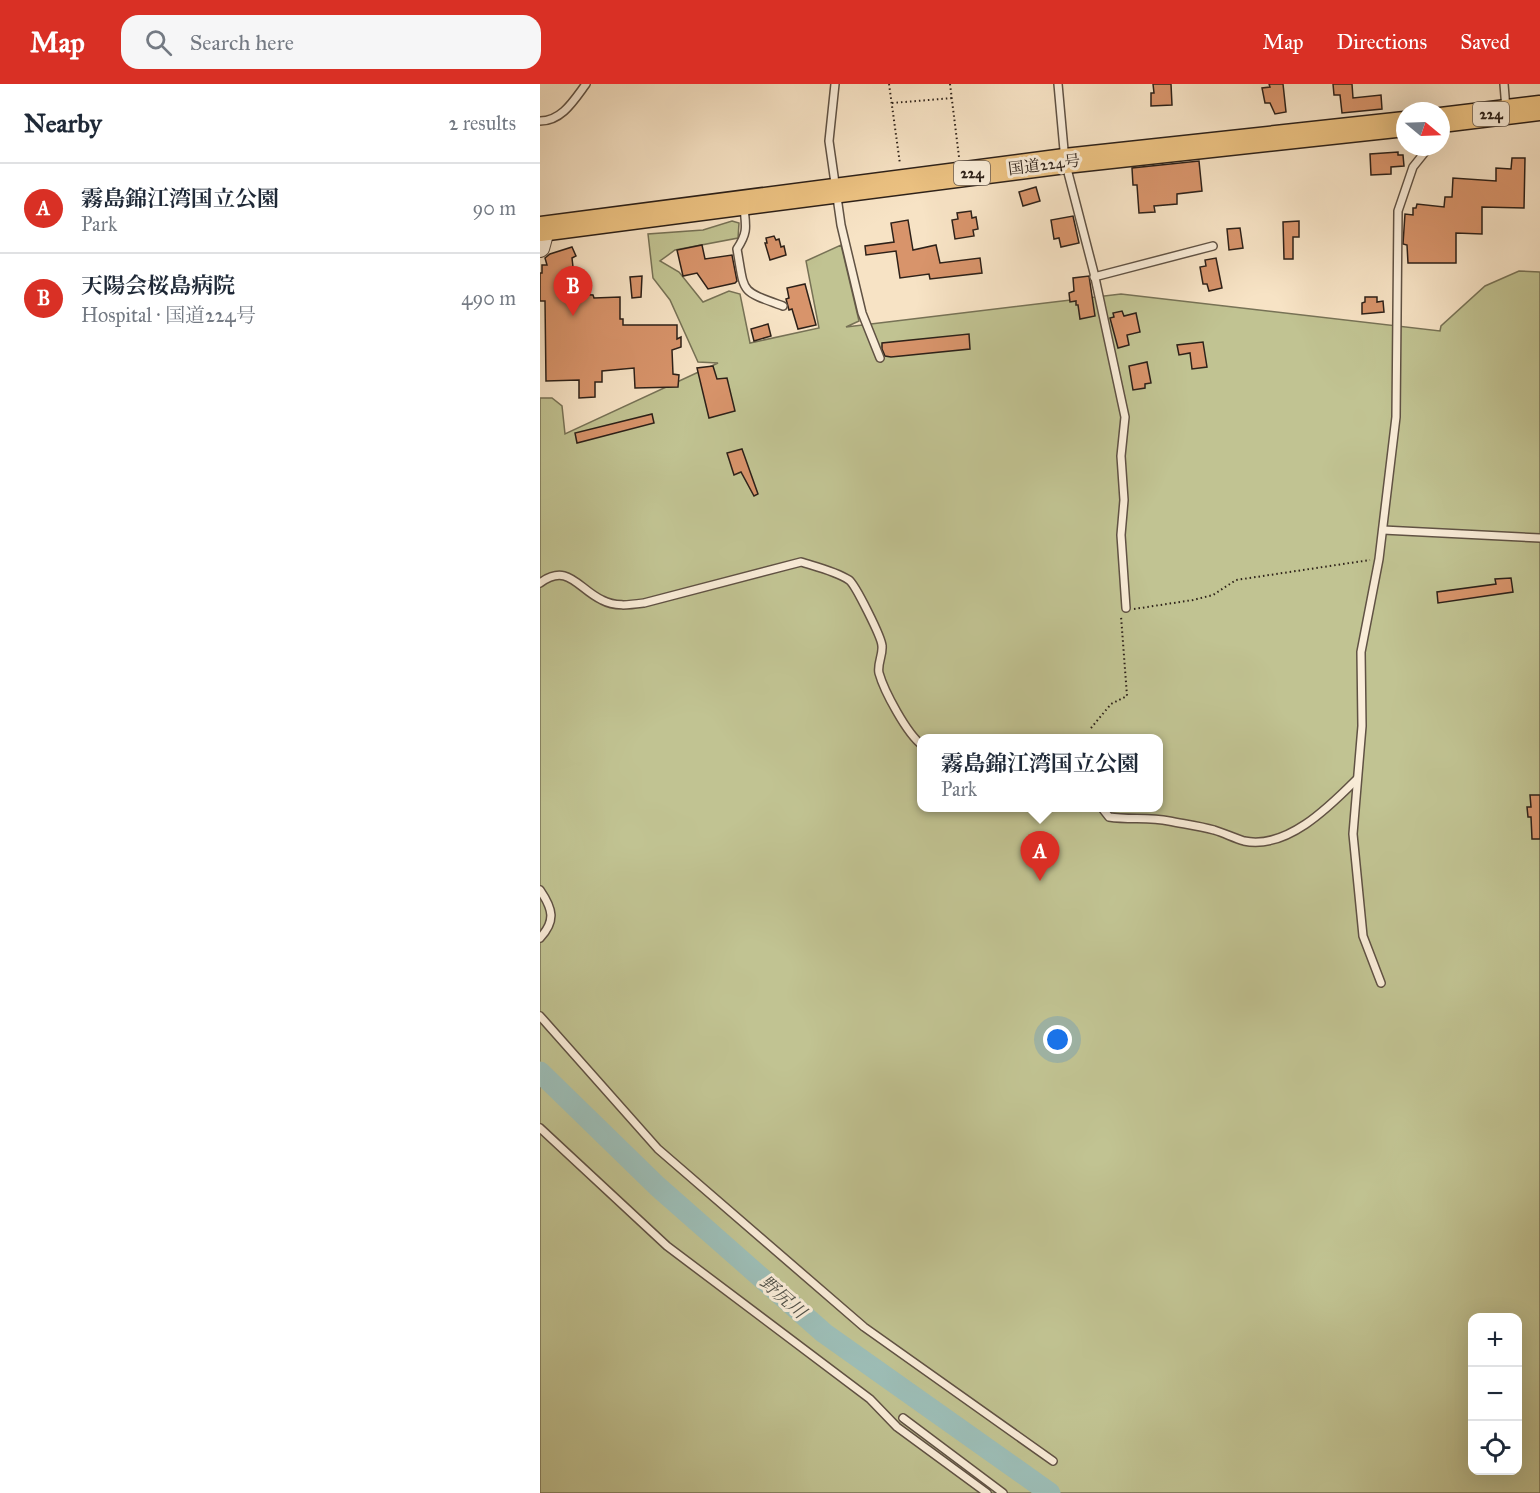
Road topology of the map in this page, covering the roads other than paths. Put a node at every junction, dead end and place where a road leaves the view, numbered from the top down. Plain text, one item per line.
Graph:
1 (586, 84) edge
2 (835, 84) edge
3 (1058, 84) edge
4 (1504, 84) edge
5 (1540, 108) edge
6 (1506, 112) junction
7 (540, 121) edge
8 (1450, 121) edge
9 (1396, 125) edge
10 (1422, 156) edge
11 (1065, 161) junction
12 (837, 190) junction
13 (743, 202) junction
14 (544, 228) edge
15 (1214, 246) dead end
16 (540, 250) edge
17 (1094, 277) junction
18 (783, 306) dead end
19 (880, 358) dead end
20 (1383, 530) junction
21 (1540, 538) edge
22 (540, 583) edge
23 (1125, 608) road end
24 (917, 740) edge
25 (1357, 779) junction
26 (1106, 812) edge
27 (540, 890) edge
28 (540, 938) edge
29 (1381, 983) dead end
30 (540, 1016) edge
31 (540, 1128) edge
32 (903, 1418) dead end
33 (1053, 1461) dead end
34 (987, 1493) edge
35 (1003, 1493) edge

1 - 7 lane
2 - 12 lane
3 - 11 lane
4 - 6 lane
5 - 6 highway, 224
6 - 8 highway, 224
9 - 11 highway, 国道224号 / 224
10 - 20 lane
11 - 12 highway, 国道224号 / 224
11 - 17 lane
12 - 13 highway, 国道224号 / 224
12 - 19 lane
13 - 14 highway, 国道224号 / 224
13 - 18 lane
14 - 16 street
15 - 17 lane
17 - 23 lane
20 - 21 lane
20 - 25 lane
22 - 24 lane
25 - 26 lane
25 - 29 lane
27 - 28 lane
30 - 33 lane
31 - 34 lane
32 - 35 lane

